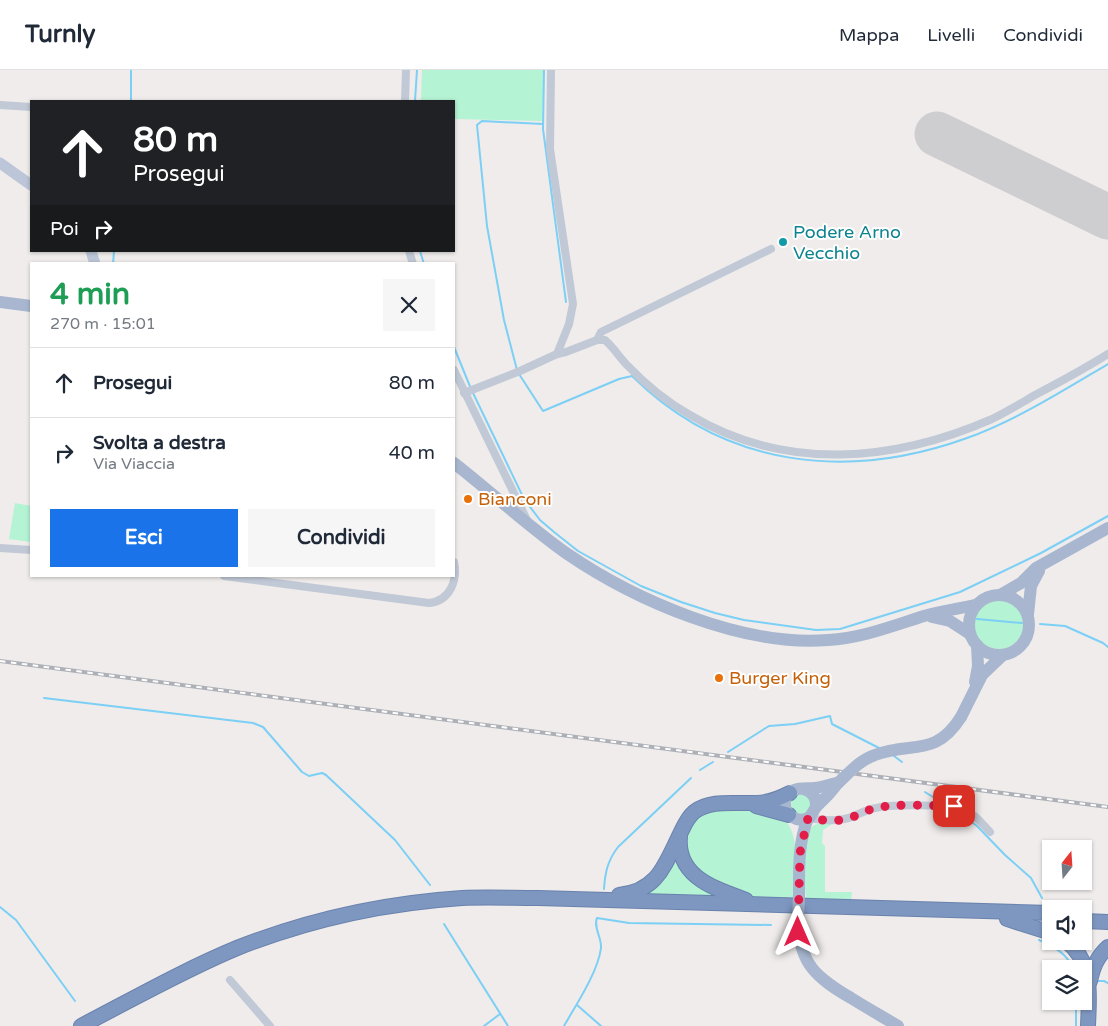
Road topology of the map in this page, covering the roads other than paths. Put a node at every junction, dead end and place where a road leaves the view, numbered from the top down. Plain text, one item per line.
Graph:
1 (406, 70) edge
2 (551, 70) edge
3 (405, 100) edge
4 (0, 105) edge
5 (30, 107) edge
6 (0, 163) edge
7 (30, 184) edge
8 (771, 249) dead end
9 (0, 302) edge
10 (27, 306) edge
11 (597, 340) junction
12 (557, 354) junction
13 (1108, 354) edge
14 (455, 371) edge
15 (469, 391) junction
16 (455, 464) edge
17 (527, 522) junction
18 (1108, 528) edge
19 (0, 548) edge
20 (30, 550) edge
21 (1043, 564) junction
22 (232, 577) edge
23 (454, 577) edge
24 (1002, 594) junction
25 (976, 605) junction
26 (1028, 614) junction
27 (924, 616) junction
28 (973, 639) junction
29 (1003, 655) junction
30 (972, 694) junction
31 (838, 782) junction
32 (804, 789) junction
33 (790, 793) junction
34 (740, 804) junction
35 (813, 812) junction
36 (789, 815) junction
37 (831, 820) junction
38 (990, 832) dead end
39 (681, 833) junction
40 (800, 853) junction
41 (584, 899) junction
42 (757, 904) junction
43 (1042, 913) edge
44 (1092, 914) edge
45 (1108, 914) edge
46 (1007, 919) junction
47 (1042, 920) edge
48 (1092, 921) edge
49 (1108, 922) edge
50 (1042, 930) edge
51 (1108, 947) edge
52 (1074, 950) edge
53 (1082, 960) edge
54 (1092, 976) edge
55 (230, 980) dead end
56 (1088, 1010) edge
57 (81, 1026) edge
58 (99, 1026) edge
59 (270, 1026) edge
60 (898, 1026) edge
61 (1088, 1026) edge

1 - 3 street
2 - 12 street
4 - 5 street
6 - 7 street
8 - 11 street
9 - 10 main road
11 - 12 street
11 - 13 street
12 - 15 street
14 - 15 street
15 - 17 street
16 - 17 main road
17 - 27 main road
18 - 21 main road
19 - 20 street
21 - 24 main road
21 - 26 main road
22 - 23 street
24 - 25 main road
24 - 26 main road
25 - 27 main road
25 - 28 main road
26 - 29 main road
27 - 28 main road
28 - 29 main road
28 - 30 main road
29 - 30 main road
30 - 31 main road, bridge
31 - 32 main road
31 - 35 main road
32 - 33 main road
32 - 35 main road
33 - 34 highway
33 - 36 main road
34 - 36 highway
34 - 39 highway
35 - 36 main road
35 - 37 street
35 - 37 street
35 - 40 main road
36 - 40 main road
37 - 38 street
39 - 41 highway
39 - 42 highway
40 - 60 main road, bridge
41 - 42 highway
41 - 57 highway
42 - 43 highway
44 - 45 highway
46 - 47 highway
46 - 50 highway
46 - 58 highway
48 - 49 highway
51 - 54 highway
52 - 53 highway
55 - 59 street
56 - 61 highway

